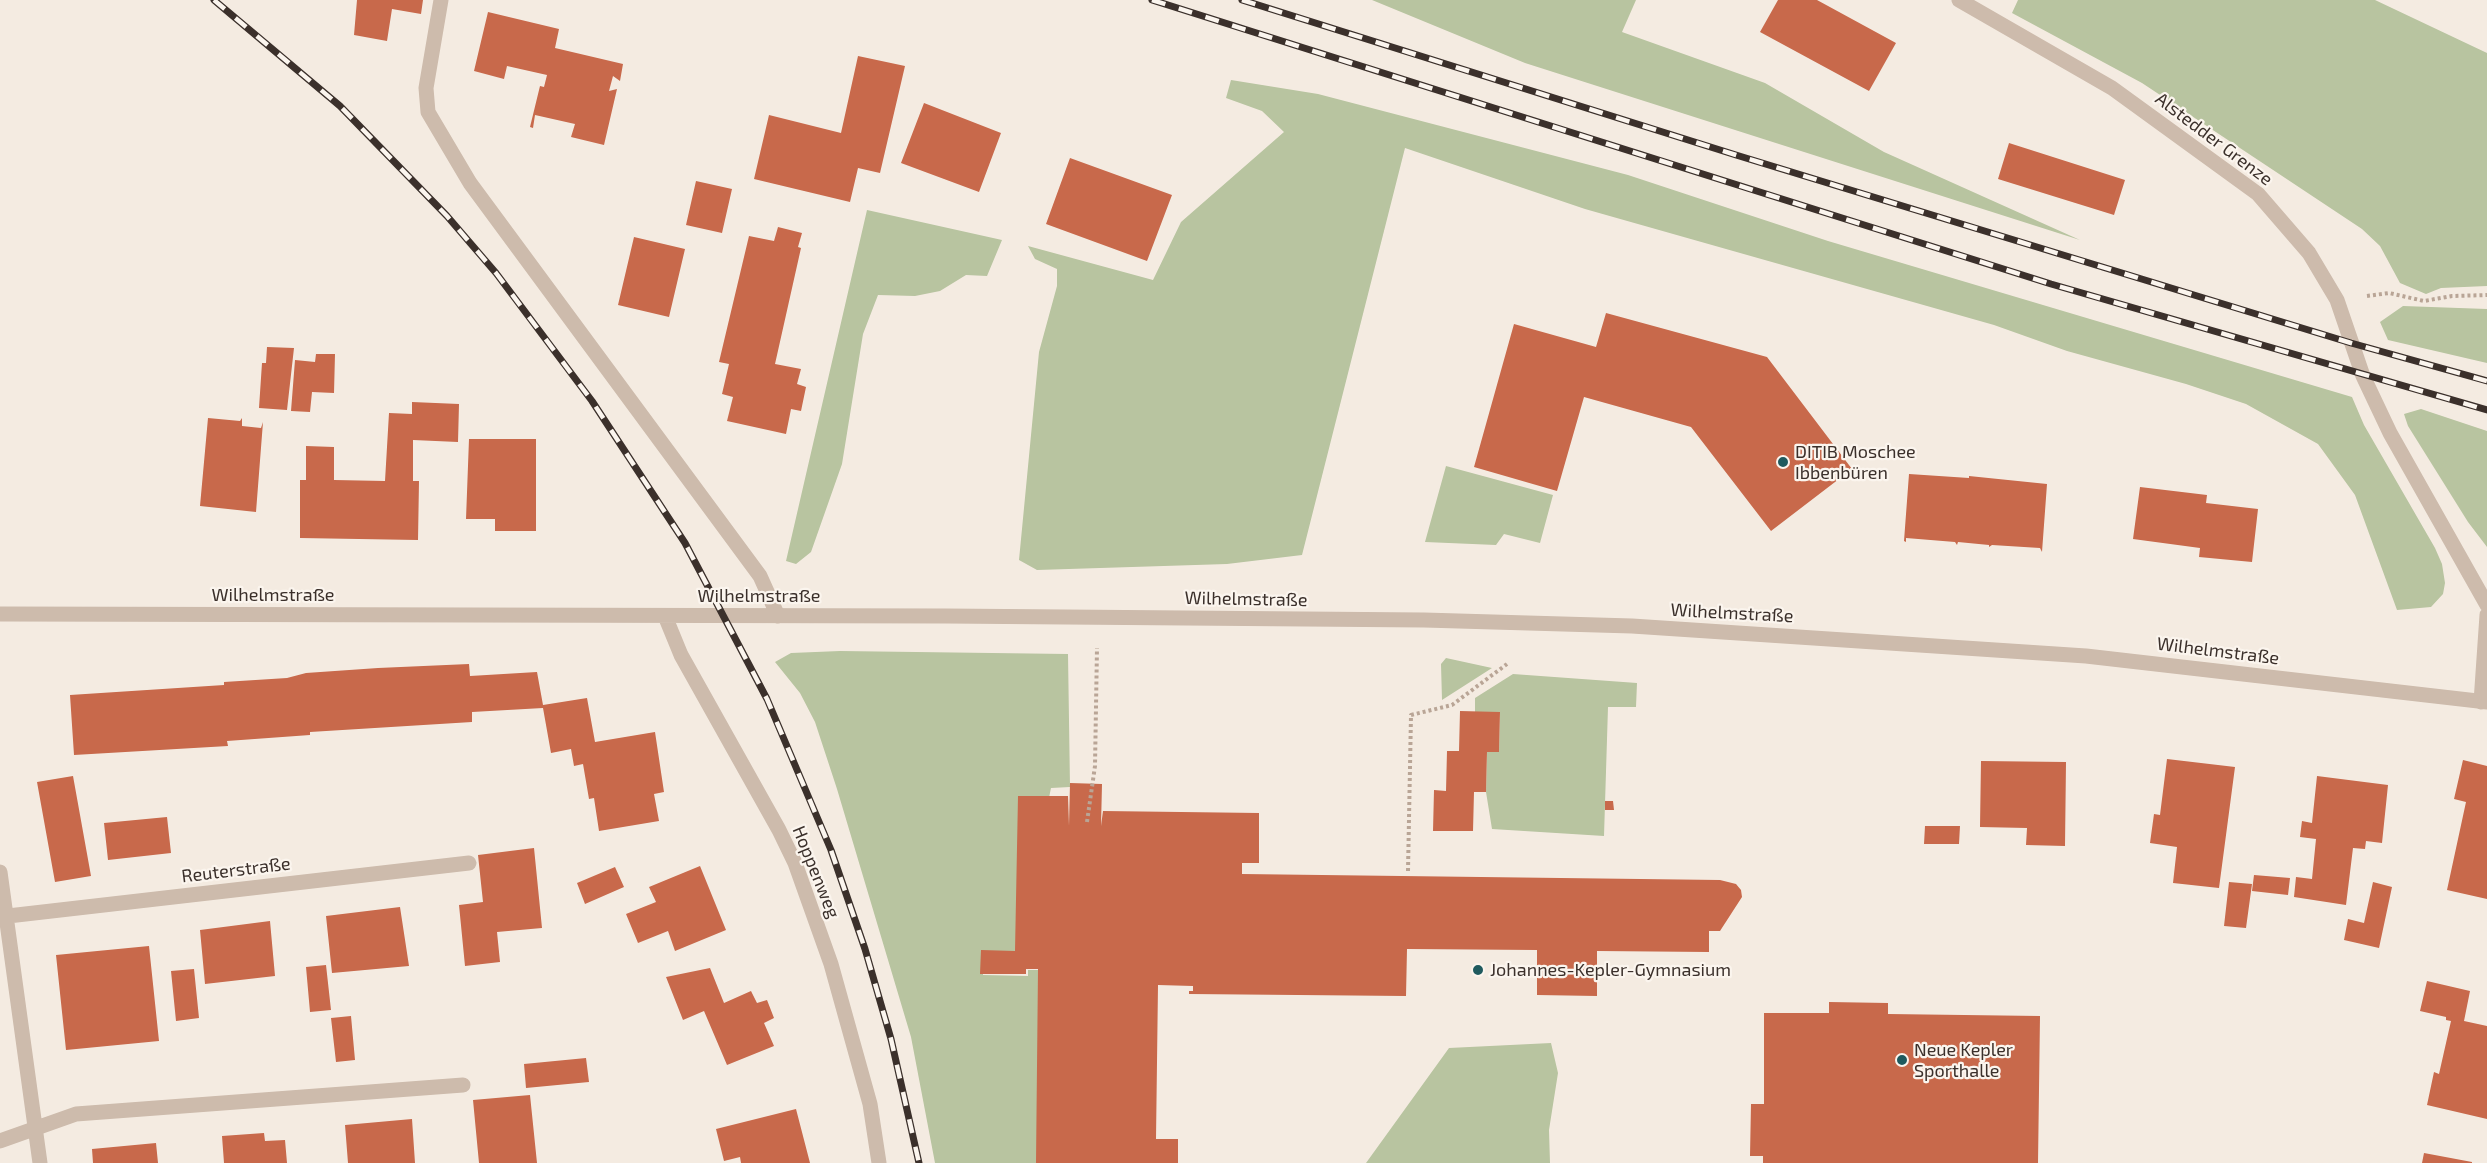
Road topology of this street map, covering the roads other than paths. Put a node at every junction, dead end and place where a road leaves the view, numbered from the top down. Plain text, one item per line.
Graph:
1 (441, 0) edge
2 (1959, 0) edge
3 (2487, 604) edge
4 (0, 614) edge
5 (2487, 615) edge
6 (665, 616) junction
7 (777, 616) junction
8 (2484, 702) edge
9 (469, 863) dead end
10 (0, 872) edge
11 (4, 915) edge
12 (463, 1084) dead end
13 (36, 1130) junction
14 (0, 1141) edge
15 (39, 1163) edge
16 (879, 1163) edge

1 - 7 street
2 - 3 street, Alstedder Grenze
4 - 6 street, Wilhelmstraße
5 - 8 street
6 - 7 street, Wilhelmstraße
6 - 16 street, Hoppenweg
7 - 8 street, Wilhelmstraße
9 - 11 street, Reuterstraße
10 - 11 street
11 - 13 street
12 - 13 street
13 - 14 street
13 - 15 street

